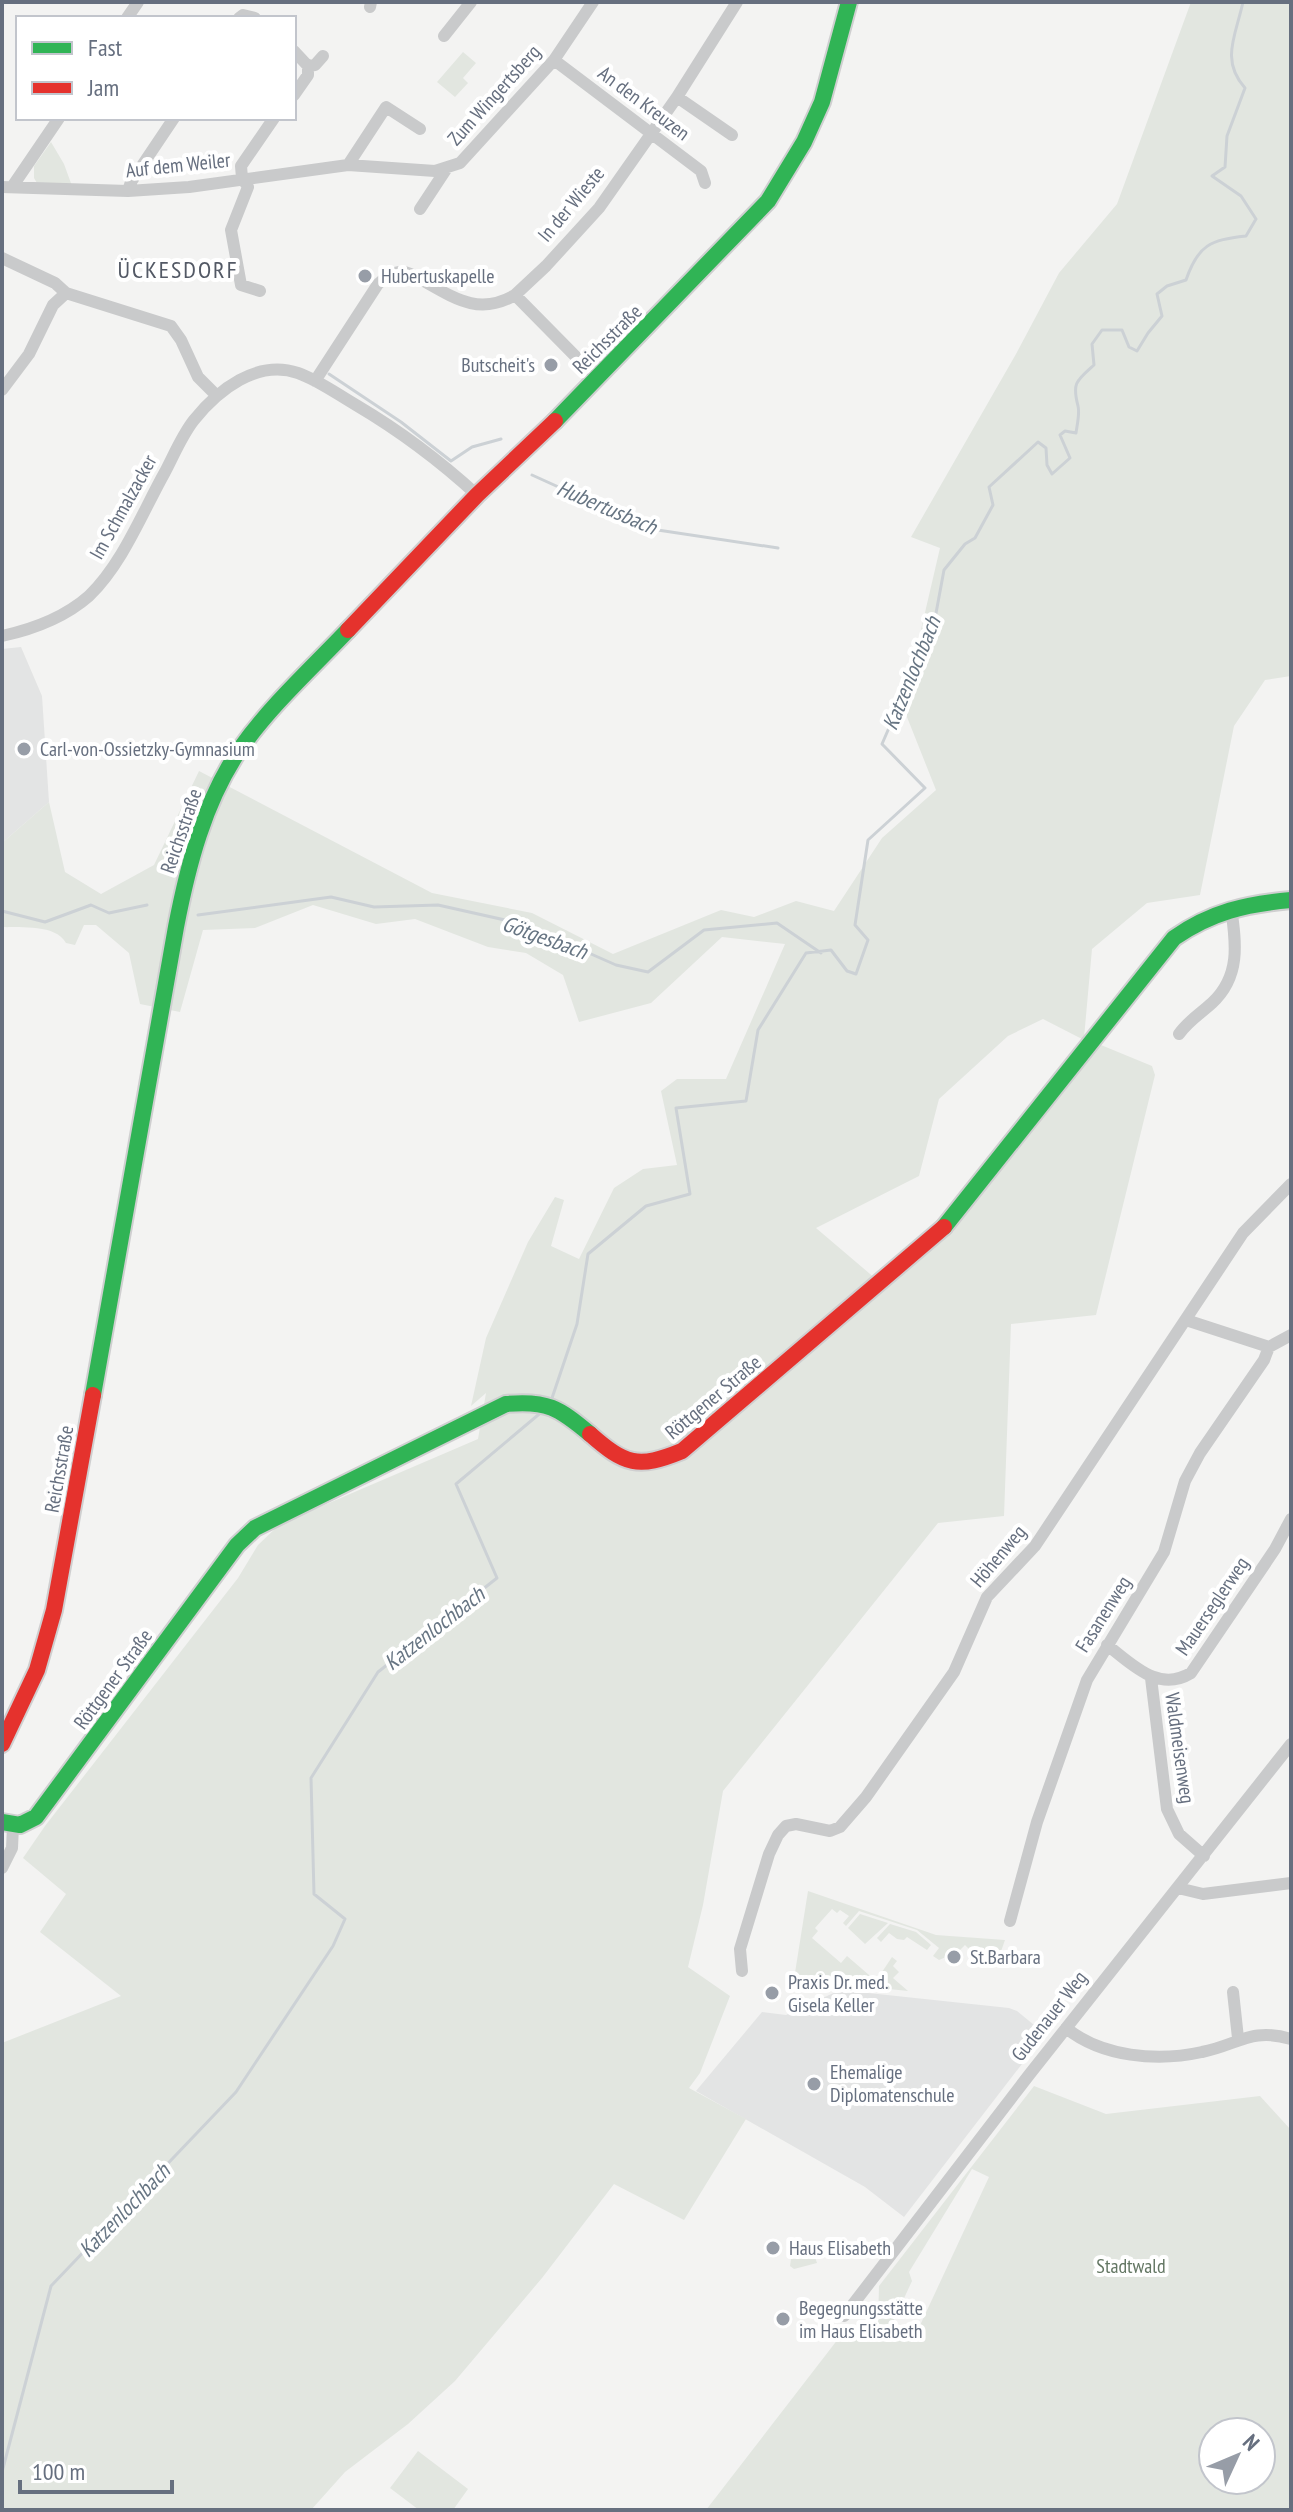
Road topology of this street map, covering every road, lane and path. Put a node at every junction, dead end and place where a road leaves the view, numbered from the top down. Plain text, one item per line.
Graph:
1 (471, 2) edge
2 (593, 2) edge
3 (737, 2) edge
4 (849, 2) edge
5 (444, 36) dead end
6 (296, 53) edge
7 (323, 56) dead end
8 (554, 60) junction
9 (308, 66) junction
10 (296, 92) edge
11 (677, 97) junction
12 (57, 120) edge
13 (173, 120) edge
14 (273, 120) edge
15 (420, 129) dead end
16 (651, 133) junction
17 (732, 135) dead end
18 (348, 165) junction
19 (447, 168) junction
20 (242, 178) junction
21 (705, 183) dead end
22 (7, 187) edge
23 (128, 191) junction
24 (420, 209) dead end
25 (2, 258) edge
26 (260, 291) dead end
27 (66, 293) junction
28 (515, 295) junction
29 (588, 369) dead end
30 (315, 381) junction
31 (2, 390) edge
32 (216, 395) junction
33 (477, 495) junction
34 (2, 636) edge
35 (1291, 900) edge
36 (1231, 907) junction
37 (1179, 1034) dead end
38 (1291, 1184) edge
39 (1186, 1320) junction
40 (1291, 1335) edge
41 (1269, 1347) junction
42 (1291, 1519) edge
43 (1107, 1645) junction
44 (1151, 1678) junction
45 (2, 1744) edge
46 (1291, 1744) edge
47 (8, 1824) edge
48 (1204, 1856) junction
49 (2, 1868) edge
50 (1291, 1883) edge
51 (1178, 1888) junction
52 (1010, 1921) dead end
53 (742, 1971) dead end
54 (1233, 1992) dead end
55 (1066, 2028) junction
56 (1238, 2038) junction
57 (1291, 2039) edge
58 (844, 2316) dead end

1 - 5 street
2 - 8 street, Zum Wingertsberg
3 - 11 street, In der Wieste
4 - 33 main road, Reichsstraße
6 - 9 street
7 - 9 street
8 - 16 street, An den Kreuzen
8 - 19 street, Zum Wingertsberg
9 - 10 street
11 - 16 street, In der Wieste
11 - 17 street
12 - 22 street
13 - 23 street
14 - 20 street
15 - 18 street
16 - 21 street, An den Kreuzen
16 - 28 street, In der Wieste
18 - 19 street, Auf dem Weiler
18 - 20 street, Auf dem Weiler
19 - 24 street, Zum Wingertsberg
20 - 23 street, Auf dem Weiler
20 - 26 street
22 - 23 street, Auf dem Weiler
25 - 27 street
27 - 31 street
27 - 32 street
28 - 29 street
28 - 30 street
30 - 32 street, Im Schmalzacker
30 - 33 street, Im Schmalzacker
32 - 34 street, Im Schmalzacker
33 - 45 main road, Reichsstraße
35 - 36 main road, Röttgener Straße
36 - 37 street
36 - 47 main road, Röttgener Straße
38 - 39 street, Höhenweg
39 - 41 street
39 - 53 street, Höhenweg
40 - 41 street
41 - 43 street, Fasanenweg
42 - 44 street, Mauerseglerweg
43 - 44 street
43 - 52 street, Fasanenweg
44 - 48 street, Waldmeisenweg
46 - 48 street, Gudenauer Weg
47 - 49 street, Röttgener Straße
48 - 51 street, Gudenauer Weg
50 - 51 street
51 - 55 street, Gudenauer Weg
54 - 56 street
55 - 56 street
55 - 58 street, Gudenauer Weg
56 - 57 street

